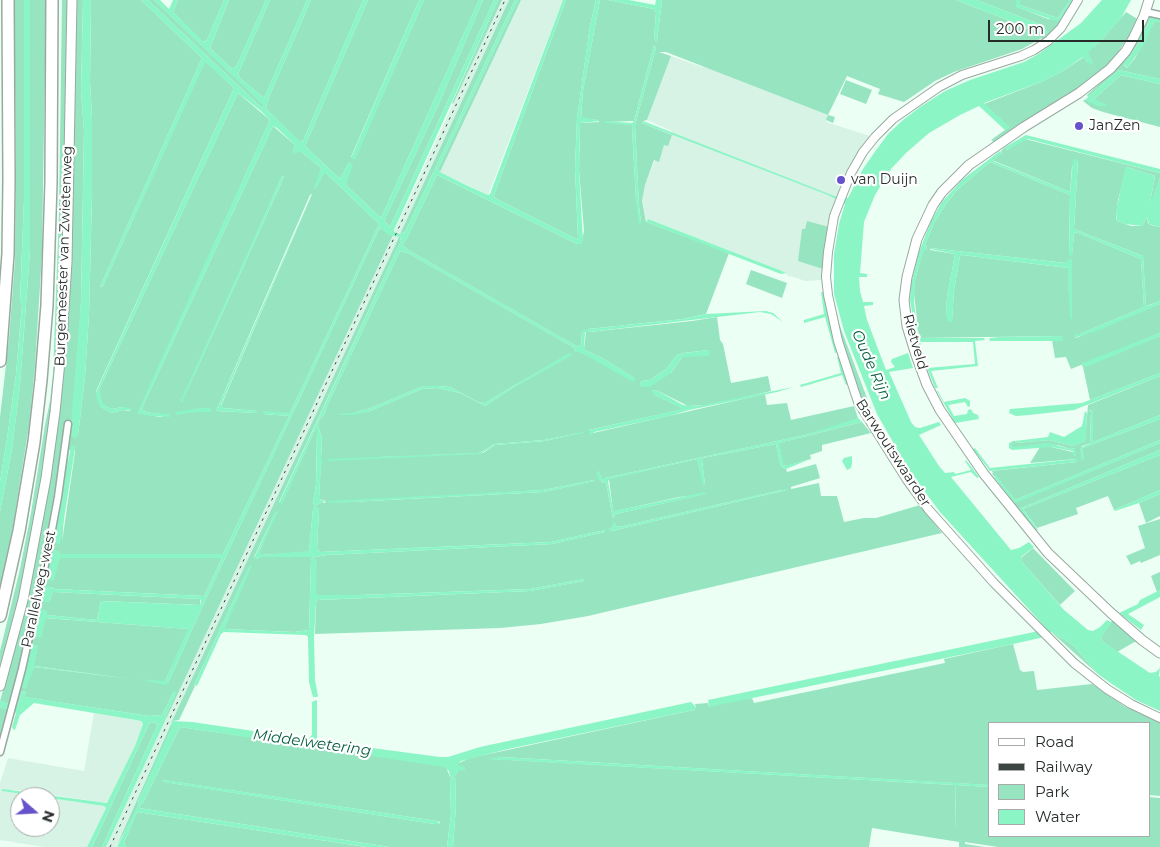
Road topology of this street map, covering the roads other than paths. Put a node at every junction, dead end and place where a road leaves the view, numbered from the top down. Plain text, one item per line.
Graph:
1 (8, 0) edge
2 (52, 0) edge
3 (72, 0) edge
4 (1078, 0) edge
5 (1149, 0) edge
6 (1145, 14) junction
7 (1160, 15) edge
8 (0, 361) edge
9 (68, 424) dead end
10 (0, 616) edge
11 (1160, 653) edge
12 (0, 686) edge
13 (1160, 718) edge
14 (0, 752) edge

1 - 8 highway
2 - 10 highway
3 - 12 main road, Burgemeester van Zwietenweg
4 - 13 street, Barwoutswaarder
5 - 6 main road, Rietveld
6 - 7 street
6 - 11 main road, Rietveld
9 - 14 street, Parallelweg-west

